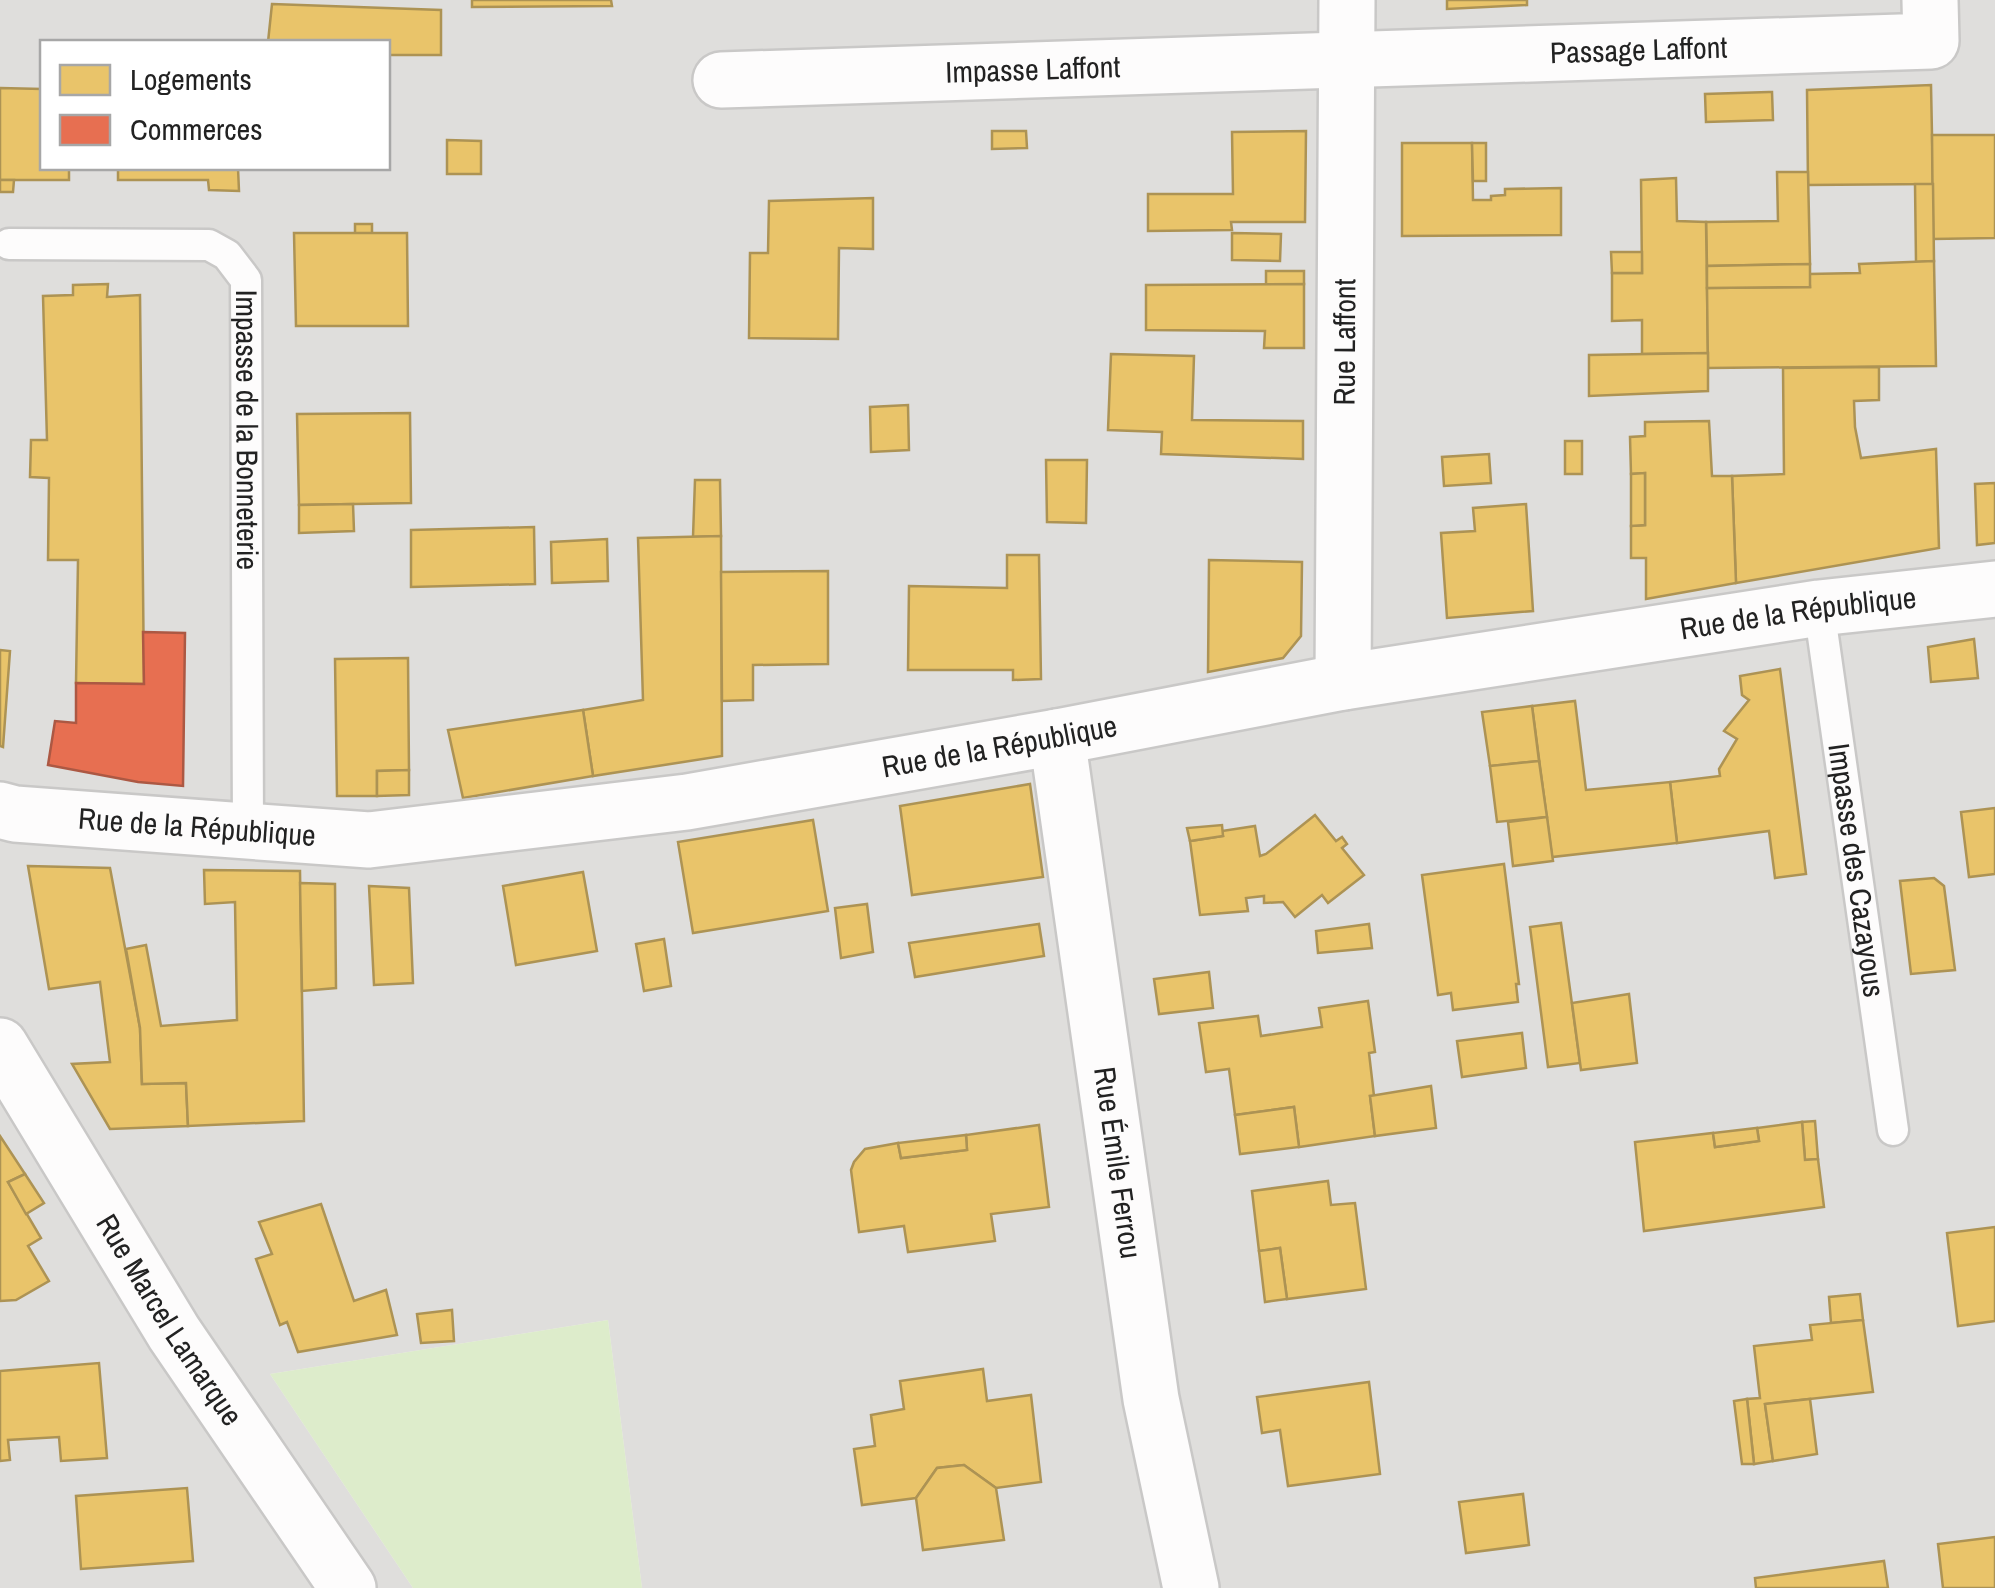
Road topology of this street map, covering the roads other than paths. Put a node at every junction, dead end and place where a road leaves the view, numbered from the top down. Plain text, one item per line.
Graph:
1 (1347, 0) edge
2 (1931, 21) edge
3 (1347, 58) junction
4 (720, 80) dead end
5 (9, 244) dead end
6 (1995, 588) edge
7 (1819, 608) junction
8 (1343, 682) junction
9 (1057, 737) junction
10 (0, 810) edge
11 (248, 831) junction
12 (0, 1046) edge
13 (1894, 1130) dead end
14 (348, 1588) edge
15 (1191, 1588) edge

1 - 3 street, Rue Laffont
2 - 3 street, Passage Laffont
3 - 4 street, Impasse Laffont
3 - 8 street, Rue Laffont
5 - 11 lane, Impasse de la Bonneterie
6 - 7 street, Rue de la République
7 - 8 street, Rue de la République
7 - 13 lane, Impasse des Cazayous
8 - 9 street, Rue de la République
9 - 11 street, Rue de la République
9 - 15 street, Rue Émile Ferrou
10 - 11 street, Rue de la République
12 - 14 street, Rue Marcel Lamarque

